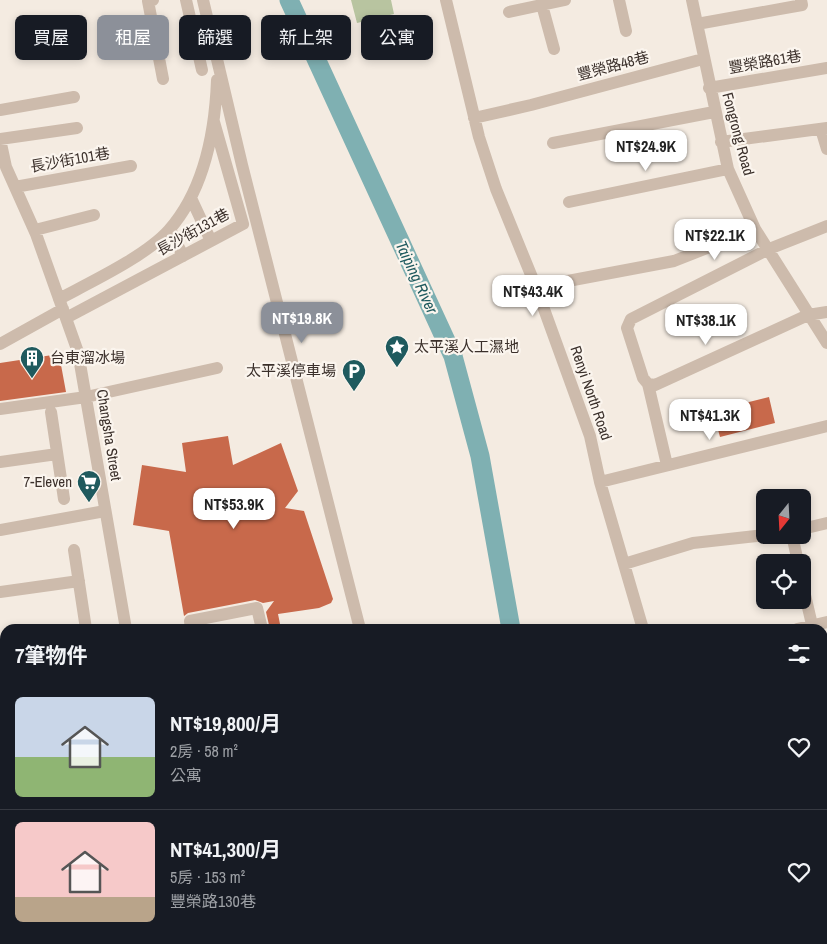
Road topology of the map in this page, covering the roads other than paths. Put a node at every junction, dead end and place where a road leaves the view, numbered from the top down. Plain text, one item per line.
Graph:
1 (153, 0) edge
2 (186, 0) edge
3 (204, 0) edge
4 (446, 0) edge
5 (565, 0) edge
6 (619, 0) edge
7 (692, 0) edge
8 (802, 3) edge
9 (542, 5) junction
10 (509, 12) dead end
11 (697, 24) junction
12 (626, 31) dead end
13 (554, 49) dead end
14 (703, 59) junction
15 (218, 65) junction
16 (827, 68) edge
17 (202, 70) dead end
18 (163, 79) dead end
19 (709, 88) junction
20 (74, 97) dead end
21 (0, 110) edge
22 (714, 112) junction
23 (474, 118) junction
24 (214, 122) junction
25 (77, 128) dead end
26 (824, 128) edge
27 (0, 139) edge
28 (721, 142) junction
29 (553, 143) dead end
30 (827, 149) edge
31 (131, 166) dead end
32 (728, 170) junction
33 (15, 186) junction
34 (191, 198) junction
35 (570, 202) dead end
36 (94, 215) dead end
37 (827, 226) edge
38 (170, 229) junction
39 (755, 229) junction
40 (35, 230) junction
41 (211, 241) junction
42 (770, 249) junction
43 (184, 256) junction
44 (536, 287) junction
45 (63, 309) junction
46 (827, 312) edge
47 (808, 315) junction
48 (827, 343) edge
49 (0, 344) edge
50 (217, 368) dead end
51 (648, 384) junction
52 (86, 398) junction
53 (0, 409) edge
54 (51, 412) dead end
55 (827, 426) edge
56 (57, 454) junction
57 (0, 462) edge
58 (667, 465) junction
59 (600, 482) junction
60 (64, 498) dead end
61 (105, 511) junction
62 (827, 523) edge
63 (811, 527) edge
64 (0, 530) edge
65 (756, 535) edge
66 (74, 550) dead end
67 (624, 564) junction
68 (79, 581) junction
69 (0, 592) edge
70 (808, 609) edge
71 (85, 624) edge
72 (125, 624) edge
73 (190, 624) edge
74 (261, 624) edge
75 (359, 624) edge
76 (642, 624) edge
77 (811, 624) edge

1 - 18 street
2 - 17 street
3 - 15 street
4 - 23 street, Renyi North Road
5 - 9 street
6 - 12 street
7 - 11 street, Fongrong Road
8 - 11 street
9 - 10 street
9 - 13 street
11 - 14 street, Fongrong Road
14 - 19 street, Fongrong Road
14 - 23 street, 豐榮路48巷
15 - 24 street
15 - 75 street
16 - 19 street, 豐榮路61巷
19 - 22 street, Fongrong Road
20 - 21 street
22 - 28 street, Fongrong Road
22 - 29 street
23 - 44 street, Renyi North Road
24 - 34 street
24 - 41 street, 長沙街131巷
25 - 27 street
26 - 28 street
26 - 30 street
27 - 33 street, Changsha Street
28 - 32 street, Fongrong Road
31 - 33 street, 長沙街101巷
32 - 35 street
32 - 39 street, Fongrong Road
33 - 40 street, Changsha Street
34 - 38 street
34 - 41 street
36 - 40 street
37 - 42 street
38 - 43 street
38 - 45 street
39 - 42 street, Fongrong Road
39 - 44 street
40 - 45 street, Changsha Street
41 - 43 street, 長沙街131巷
42 - 47 street, Fongrong Road
42 - 51 street
43 - 45 street, 長沙街131巷
44 - 59 street, Renyi North Road
45 - 49 street
45 - 52 street, Changsha Street
46 - 47 street
47 - 48 street, Fongrong Road
47 - 51 street
50 - 52 street
51 - 58 street
52 - 53 street
52 - 61 street, Changsha Street
54 - 56 street
55 - 58 street
56 - 57 street
56 - 60 street
58 - 59 street
59 - 67 street, Renyi North Road
61 - 64 street
61 - 72 street, Changsha Street
62 - 63 street
65 - 67 street
66 - 68 street
67 - 76 street, Renyi North Road
68 - 69 street
68 - 71 street
70 - 77 street
73 - 74 street

